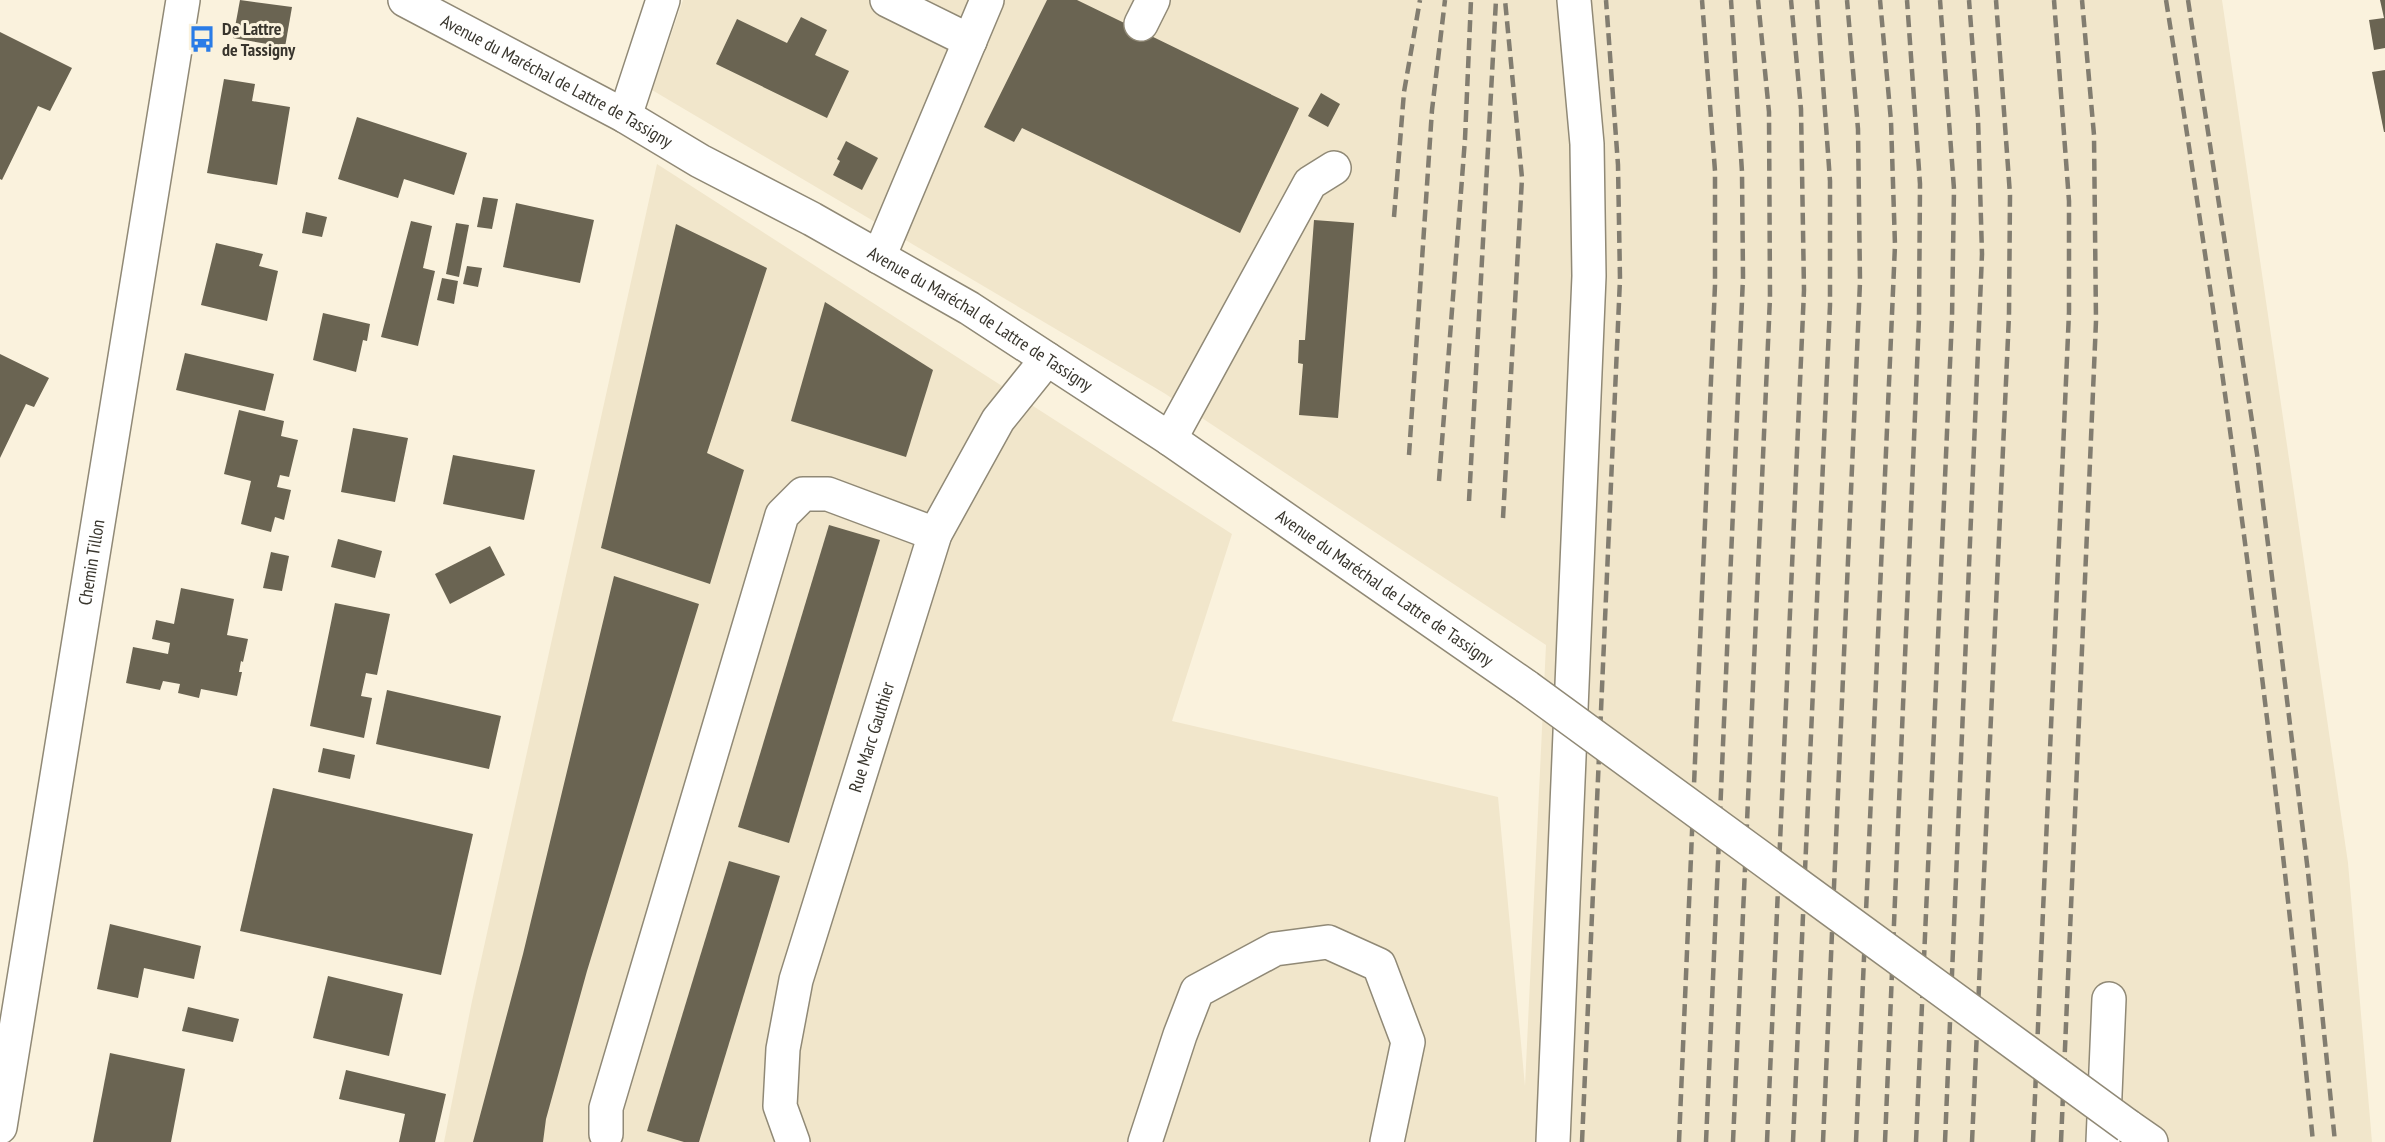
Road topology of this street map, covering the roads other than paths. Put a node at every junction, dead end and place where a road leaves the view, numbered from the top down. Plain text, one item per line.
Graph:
1 (183, 0) edge
2 (405, 0) edge
3 (663, 0) edge
4 (887, 0) edge
5 (987, 0) edge
6 (1574, 0) edge
7 (970, 41) junction
8 (625, 116) junction
9 (1334, 168) dead end
10 (879, 257) junction
11 (1047, 359) junction
12 (1170, 439) junction
13 (935, 534) junction
14 (2109, 999) dead end
15 (0, 1127) edge
16 (606, 1134) dead end
17 (2127, 1137) edge
18 (793, 1142) edge
19 (1145, 1142) edge
20 (1388, 1142) edge
21 (1553, 1142) edge

1 - 15 street, Chemin Tillon
2 - 8 street, Avenue du Maréchal de Lattre de Tassigny
3 - 8 street
4 - 7 street
5 - 7 street
6 - 21 street
7 - 10 street
8 - 10 street, Avenue du Maréchal de Lattre de Tassigny
9 - 12 street
10 - 11 street, Avenue du Maréchal de Lattre de Tassigny
11 - 12 street, Avenue du Maréchal de Lattre de Tassigny
11 - 13 street, Rue Marc Gauthier
12 - 17 street, Avenue du Maréchal de Lattre de Tassigny, bridge
13 - 16 street
13 - 18 street, Rue Marc Gauthier
14 - 17 street
19 - 20 street

